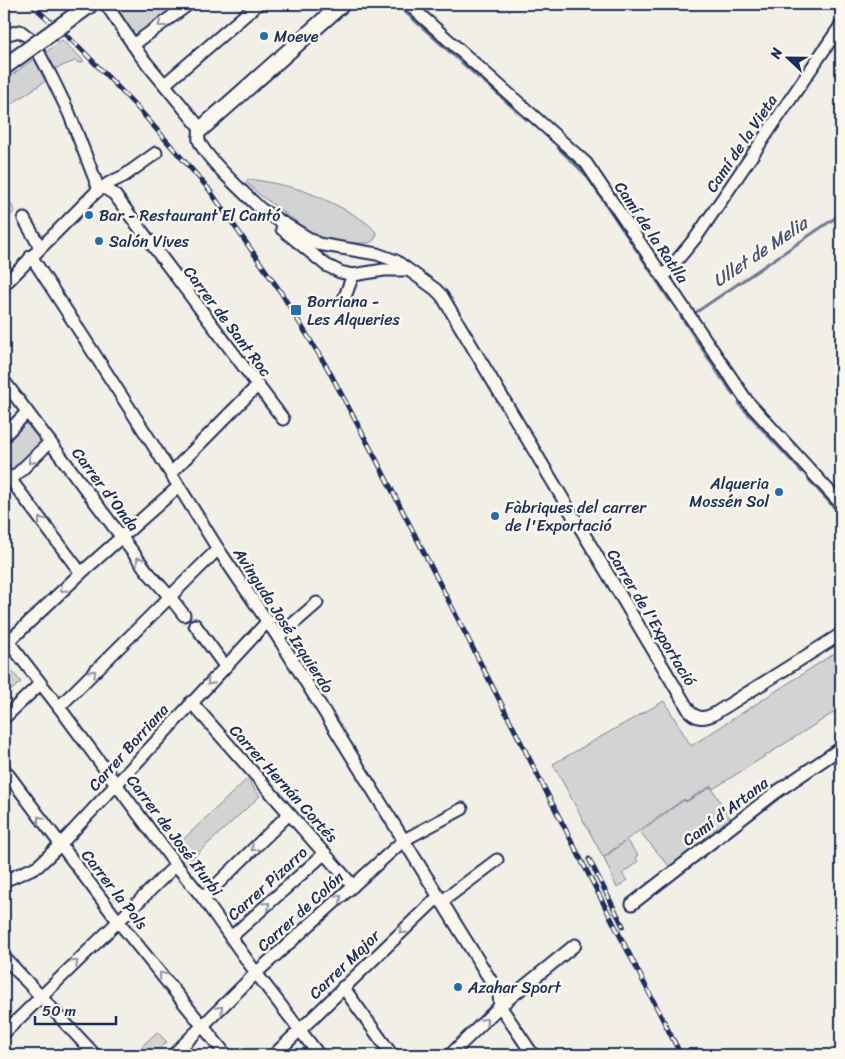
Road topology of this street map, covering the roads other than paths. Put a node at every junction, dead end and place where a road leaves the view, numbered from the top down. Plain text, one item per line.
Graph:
1 (91, 4) edge
2 (106, 4) edge
3 (189, 4) edge
4 (258, 4) edge
5 (342, 4) edge
6 (408, 4) edge
7 (841, 25) edge
8 (4, 35) edge
9 (133, 44) junction
10 (4, 67) edge
11 (165, 84) junction
12 (201, 129) junction
13 (156, 153) dead end
14 (102, 188) junction
15 (262, 210) junction
16 (24, 219) dead end
17 (40, 247) junction
18 (334, 248) junction
19 (367, 253) junction
20 (31, 256) junction
21 (326, 265) junction
22 (401, 268) junction
23 (357, 275) junction
24 (663, 276) junction
25 (4, 285) edge
26 (344, 299) dead end
27 (4, 381) edge
28 (257, 386) junction
29 (28, 412) junction
30 (283, 419) dead end
31 (4, 436) edge
32 (50, 442) junction
33 (171, 473) junction
34 (7, 475) edge
35 (178, 487) junction
36 (841, 504) edge
37 (122, 537) junction
38 (218, 549) junction
39 (81, 573) junction
40 (170, 597) junction
41 (317, 604) dead end
42 (184, 615) dead end
43 (268, 622) junction
44 (195, 625) dead end
45 (841, 634) edge
46 (278, 637) junction
47 (5, 641) edge
48 (225, 666) junction
49 (40, 684) junction
50 (191, 702) junction
51 (59, 707) junction
52 (4, 718) edge
53 (841, 748) edge
54 (4, 770) edge
55 (116, 785) junction
56 (462, 809) dead end
57 (290, 814) junction
58 (404, 840) junction
59 (60, 845) junction
60 (325, 853) junction
61 (497, 860) dead end
62 (176, 865) junction
63 (4, 882) edge
64 (353, 886) junction
65 (203, 898) junction
66 (439, 900) junction
67 (632, 904) dead end
68 (118, 921) junction
69 (231, 937) junction
70 (575, 945) dead end
71 (4, 957) edge
72 (256, 972) junction
73 (343, 988) junction
74 (40, 997) junction
75 (500, 1006) junction
76 (203, 1026) junction
77 (299, 1030) junction
78 (4, 1033) edge
79 (95, 1055) edge
80 (173, 1055) edge
81 (226, 1055) edge
82 (274, 1055) edge
83 (319, 1055) edge
84 (392, 1055) edge
85 (450, 1055) edge
86 (533, 1055) edge

1 - 10 street, bridge
2 - 9 street
3 -> 9 street
4 - 11 street
5 - 12 street
6 - 24 street, Camí de la Ratlla
7 - 24 street, Camí de la Vieta
8 - 14 street, Carrer de Sant Roc
9 - 11 street
11 - 12 street
12 - 15 street
13 - 14 street
14 - 17 street
14 - 28 street, Carrer de Sant Roc
15 - 18 street
15 - 21 street
16 - 17 street
17 - 20 street
18 - 19 street
18 - 21 street
19 - 22 street
19 - 23 street
20 - 25 street
20 - 33 street, Avinguda José Izquierdo
21 - 23 street
22 - 23 street
22 - 45 street, Carrer de l'Exportació
23 - 26 street
24 - 36 street, Camí de la Ratlla
27 - 29 street, Carrer d'Onda
28 - 30 street, Carrer de Sant Roc
28 - 33 street
29 - 31 street
29 - 32 street, Carrer d'Onda
32 -> 34 street
32 - 37 street, Carrer d'Onda
33 - 35 street, Avinguda José Izquierdo
39 -> 34 street
35 - 37 street
35 - 38 street, Avinguda José Izquierdo
37 - 39 street
40 -> 37 street, Carrer d'Onda
38 - 40 street
38 - 43 street, Avinguda José Izquierdo
39 -> 47 street
40 - 42 street, Carrer d'Onda
51 -> 40 street
41 - 46 street
43 - 46 street, Avinguda José Izquierdo
43 - 48 street, Carrer Borriana
44 - 48 street
46 - 58 street, Avinguda José Izquierdo
47 - 49 street, Carrer de José Iturbi
48 -> 50 street, Carrer Borriana
49 - 51 street, Carrer de José Iturbi
49 - 52 street
50 - 55 street, Carrer Borriana
50 - 57 street, Carrer Hernán Cortés
51 - 55 street, Carrer de José Iturbi
53 - 67 street, Camí d'Artana
59 -> 54 street, Carrer la Pols
55 - 59 street, Carrer Borriana
55 - 62 street, Carrer de José Iturbi
56 - 58 street, Carrer de Colón
57 - 60 street, Carrer Hernán Cortés
57 -> 65 street
58 - 64 street, Carrer de Colón
58 - 66 street, Avinguda José Izquierdo
59 - 63 street, Carrer Borriana
59 - 68 street, Carrer la Pols
60 - 64 street, Carrer Hernán Cortés
69 -> 60 street, Carrer Pizarro
61 - 66 street, Carrer Major
62 - 65 street, Carrer de José Iturbi
62 - 68 street
72 -> 64 street, Carrer de Colón
65 - 69 street, Carrer de José Iturbi
66 -> 73 street, Carrer Major
66 - 75 street, Avinguda José Izquierdo
74 -> 68 street
76 -> 68 street, Carrer la Pols
69 - 72 street, Carrer de José Iturbi
70 - 75 street
71 - 74 street
76 -> 72 street, Carrer de Colón
72 - 77 street, Carrer de José Iturbi
73 - 77 street, Carrer Major
73 - 84 street
74 - 78 street
74 - 79 street
85 -> 75 street
75 - 86 street, Avinguda José Izquierdo
76 - 80 street, Carrer de Colón
76 - 81 street, Carrer la Pols
77 - 82 street, Carrer Major
77 - 83 street, Carrer de José Iturbi

